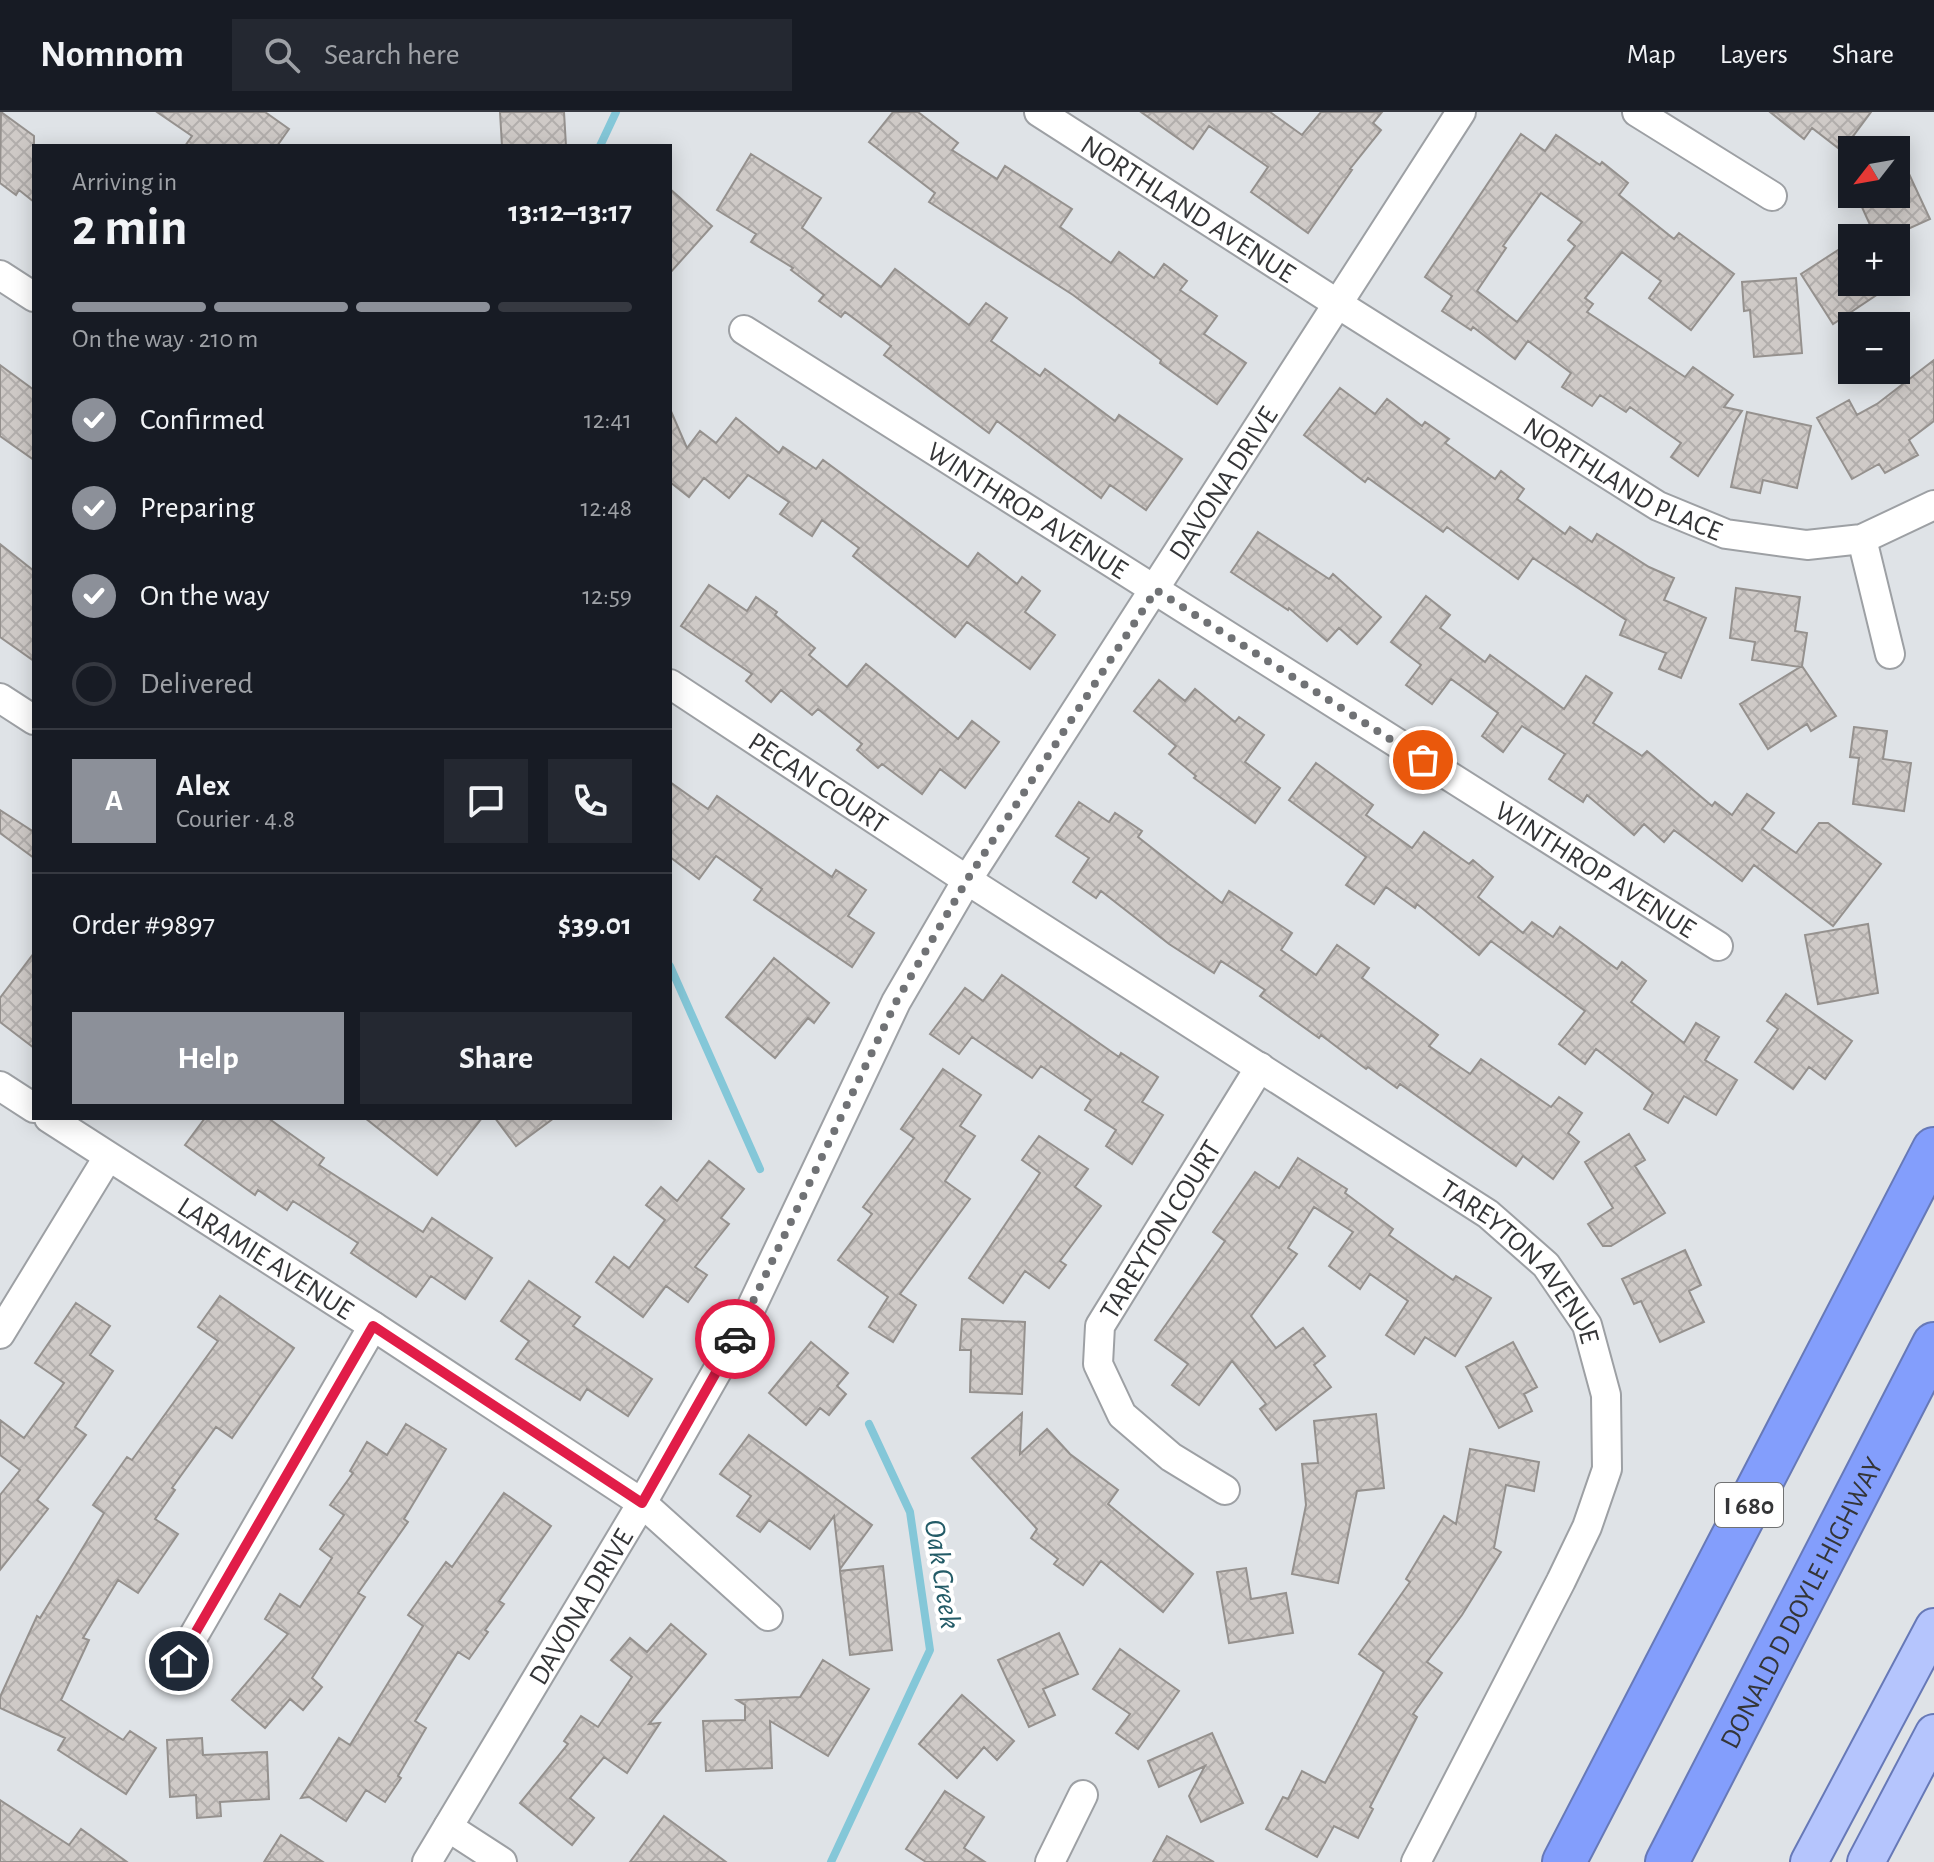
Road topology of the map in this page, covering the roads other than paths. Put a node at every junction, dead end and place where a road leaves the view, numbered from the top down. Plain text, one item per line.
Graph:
1 (1039, 112) edge
2 (1461, 112) edge
3 (1637, 112) edge
4 (1772, 196) dead end
5 (0, 275) edge
6 (32, 296) edge
7 (1338, 304) junction
8 (744, 330) dead end
9 (1934, 505) edge
10 (1862, 539) junction
11 (1156, 590) junction
12 (1890, 654) dead end
13 (672, 685) edge
14 (0, 698) edge
15 (32, 719) edge
16 (967, 880) junction
17 (1718, 946) dead end
18 (1260, 1067) junction
19 (0, 1086) edge
20 (32, 1107) edge
21 (52, 1120) edge
22 (1934, 1149) edge
23 (108, 1157) junction
24 (373, 1326) junction
25 (0, 1334) edge
26 (1934, 1344) edge
27 (1225, 1490) dead end
28 (642, 1503) junction
29 (768, 1616) dead end
30 (1934, 1627) edge
31 (179, 1661) dead end
32 (1934, 1733) edge
33 (1083, 1795) dead end
34 (448, 1827) junction
35 (427, 1862) edge
36 (502, 1862) edge
37 (1050, 1862) edge
38 (1416, 1862) edge
39 (1564, 1862) edge
40 (1667, 1862) edge
41 (1809, 1862) edge
42 (1866, 1862) edge

1 - 7 street, NORTHLAND AVENUE
2 - 7 street, DAVONA DRIVE
3 - 4 street
5 - 6 street
7 - 10 street, NORTHLAND PLACE
7 - 11 street, DAVONA DRIVE
8 - 11 street, WINTHROP AVENUE
9 - 10 street, NORTHLAND PLACE
10 - 12 street
11 - 16 street, DAVONA DRIVE
11 - 17 street, WINTHROP AVENUE
13 - 16 street, PECAN COURT
14 - 15 street
16 - 18 street, TAREYTON AVENUE
16 - 28 street, DAVONA DRIVE
18 - 27 street, TAREYTON COURT
18 - 38 street, TAREYTON AVENUE
19 - 20 street
21 - 23 street, LARAMIE AVENUE
22 - 39 highway, I 680
23 - 24 street, LARAMIE AVENUE
23 - 25 street
24 - 28 street, LARAMIE AVENUE
24 - 31 street
26 - 40 highway, DONALD D DOYLE HIGHWAY
28 - 29 street, LARAMIE AVENUE
28 - 34 street, DAVONA DRIVE
30 - 41 main road
32 - 42 main road
33 - 37 street
34 - 35 street, DAVONA DRIVE
34 - 36 street

